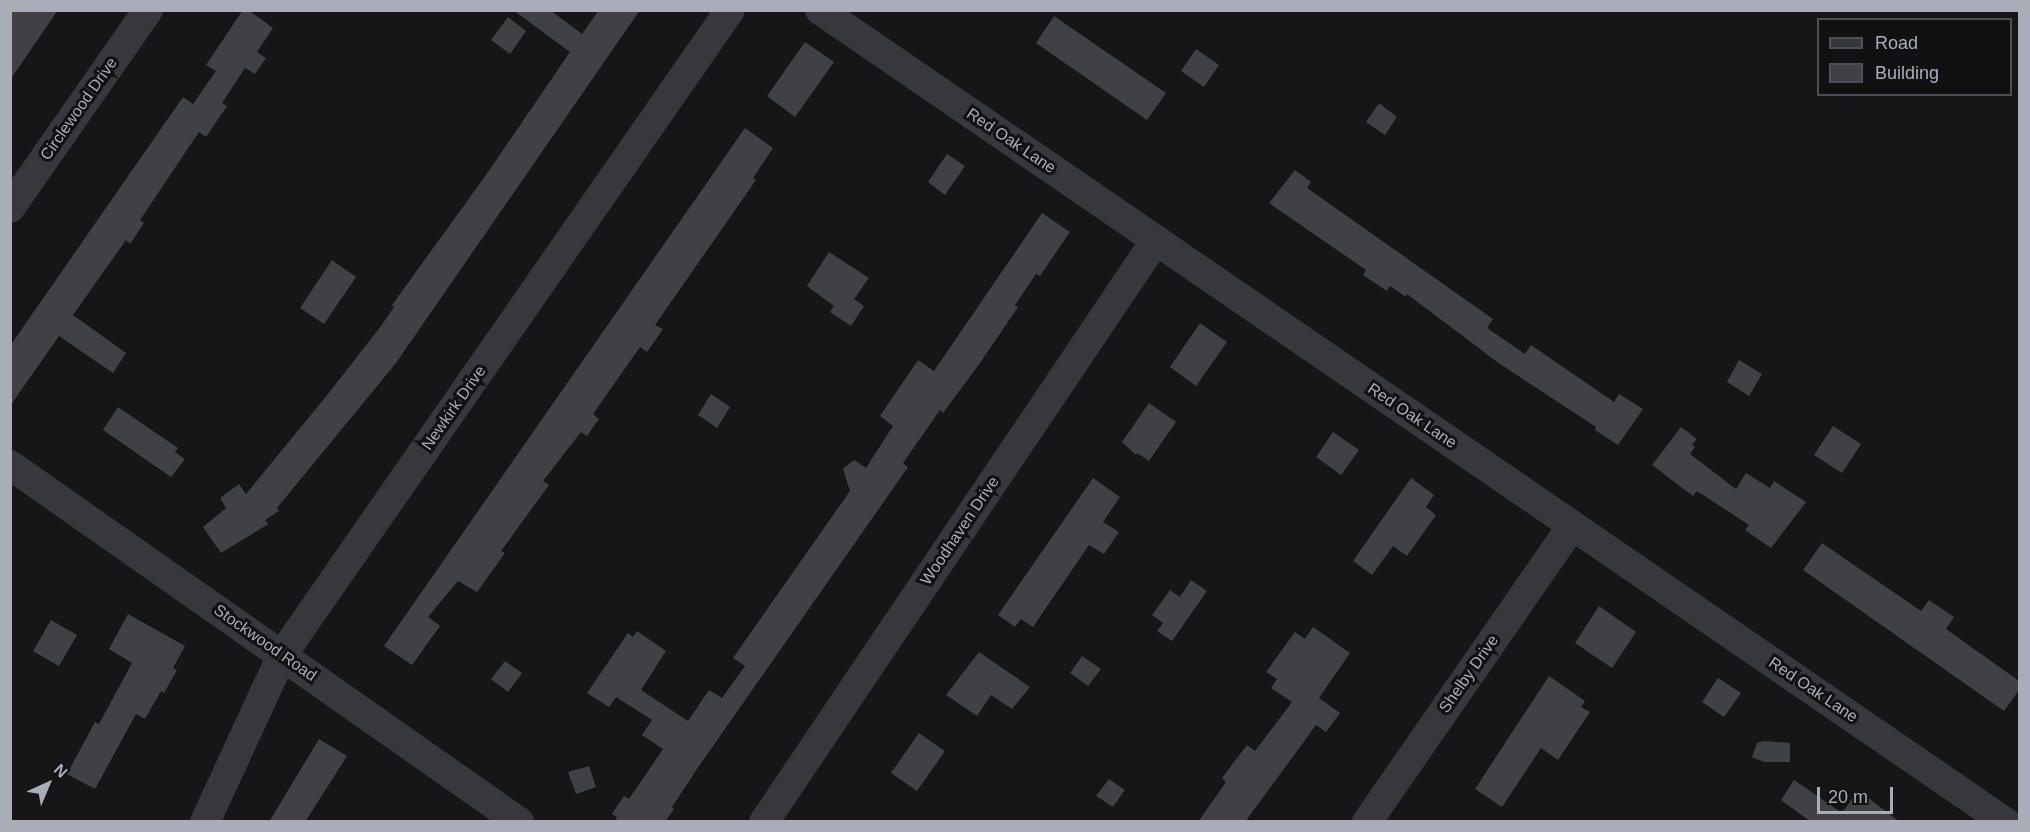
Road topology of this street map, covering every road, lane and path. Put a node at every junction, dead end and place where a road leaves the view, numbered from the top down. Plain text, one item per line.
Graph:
1 (148, 10) edge
2 (730, 10) edge
3 (820, 10) edge
4 (10, 208) edge
5 (1156, 240) junction
6 (10, 465) edge
7 (1572, 526) junction
8 (282, 655) junction
9 (1989, 817) edge
10 (205, 822) edge
11 (519, 822) edge
12 (764, 822) edge
13 (1366, 822) edge

1 - 4 street, Circlewood Drive
2 - 8 street, Newkirk Drive
3 - 5 street, Red Oak Lane
5 - 7 street, Red Oak Lane
5 - 12 street, Woodhaven Drive
6 - 8 street, Stockwood Road
7 - 9 street, Red Oak Lane
7 - 13 street, Shelby Drive
8 - 10 street, Newkirk Drive
8 - 11 street, Stockwood Road

